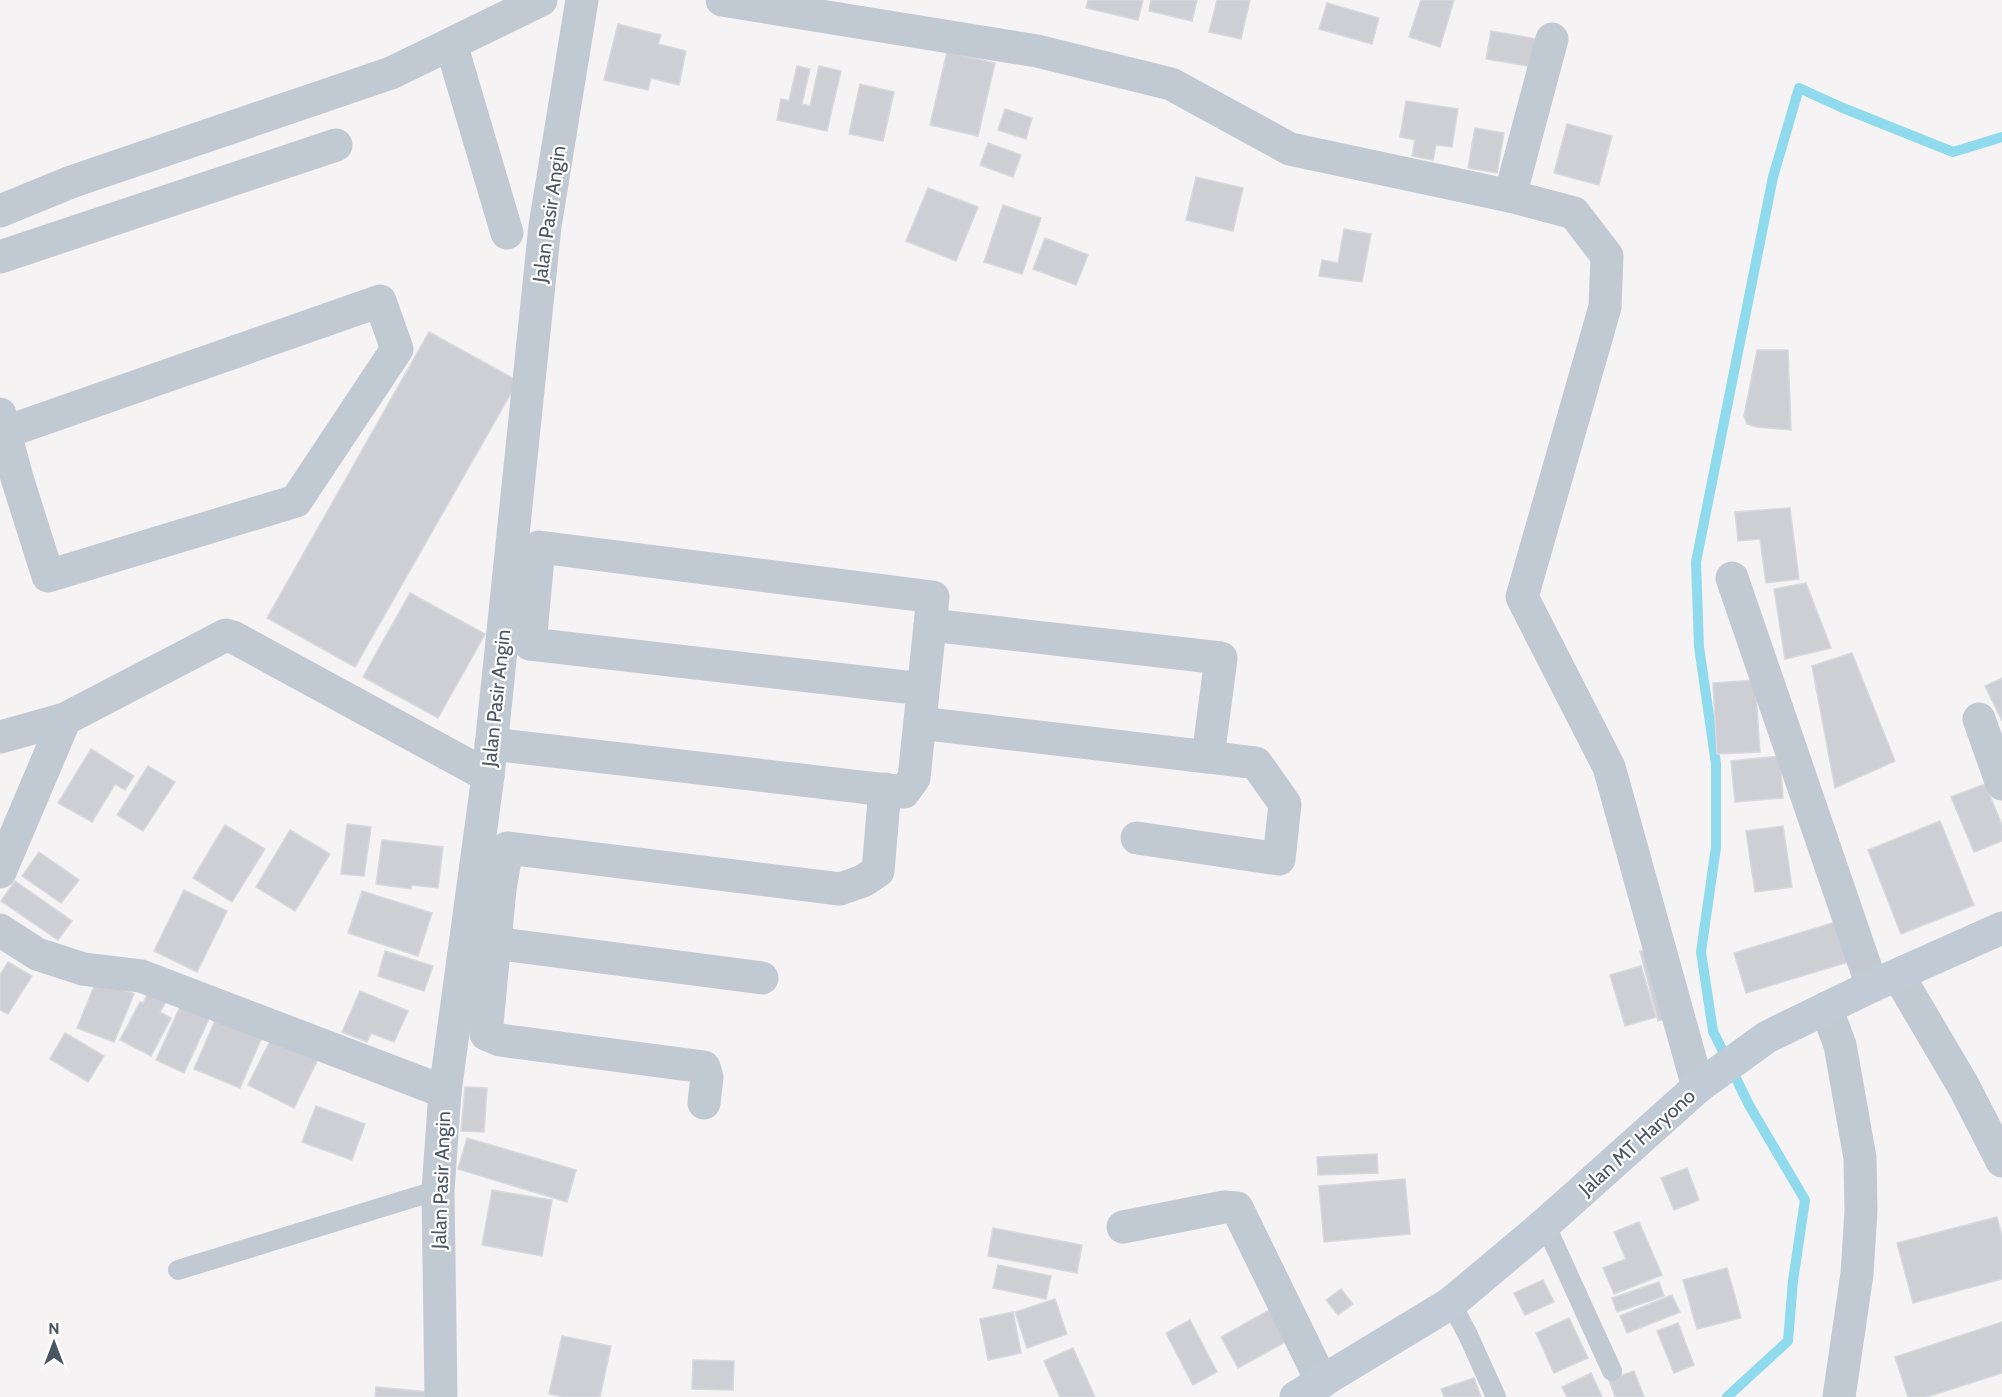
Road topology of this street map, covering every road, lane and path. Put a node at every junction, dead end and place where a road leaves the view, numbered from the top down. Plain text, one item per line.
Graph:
1 (541, 0) edge
2 (582, 0) edge
3 (722, 0) edge
4 (1551, 39) dead end
5 (451, 44) junction
6 (283, 110) junction
7 (336, 145) dead end
8 (301, 157) junction
9 (1510, 196) junction
10 (0, 212) edge
11 (507, 233) dead end
12 (0, 257) edge
13 (3, 423) edge
14 (1732, 578) dead end
15 (930, 625) junction
16 (923, 689) junction
17 (65, 719) junction
18 (1978, 719) dead end
19 (920, 723) junction
20 (0, 737) edge
21 (491, 744) junction
22 (1208, 757) junction
23 (488, 776) junction
24 (2002, 784) edge
25 (885, 789) junction
26 (1137, 838) dead end
27 (0, 872) edge
28 (2002, 928) edge
29 (0, 930) edge
30 (494, 943) junction
31 (762, 978) dead end
32 (1885, 980) junction
33 (1826, 1008) junction
34 (1708, 1080) junction
35 (445, 1092) junction
36 (704, 1102) dead end
37 (2002, 1161) edge
38 (438, 1190) junction
39 (1545, 1224) junction
40 (1123, 1227) dead end
41 (178, 1270) dead end
42 (1451, 1303) junction
43 (1612, 1371) dead end
44 (1309, 1389) edge
45 (441, 1397) edge
46 (1496, 1397) edge
47 (1839, 1397) edge

1 - 5 street
2 - 21 street, Jalan Pasir Angin
3 - 9 street
4 - 9 street
5 - 6 street
5 - 11 street
6 - 8 street
6 - 10 street
7 - 8 street
8 - 12 street
9 - 34 street
13 - 13 street
14 - 32 street
15 - 16 street
15 - 16 street
15 - 22 street
16 - 19 street
17 - 20 street
17 - 23 street
17 - 27 street
18 - 24 street
19 - 22 street
19 - 25 street
21 - 23 street, Jalan Pasir Angin
21 - 25 street
22 - 26 street
23 - 35 street, Jalan Pasir Angin
25 - 30 street
28 - 32 main road, Jalan MT Haryono
29 - 35 street
30 - 31 street
30 - 36 street
32 - 33 main road, Jalan MT Haryono
32 - 37 street
33 - 34 main road, Jalan MT Haryono
33 - 47 street
34 - 39 main road, Jalan MT Haryono
35 - 38 street, Jalan Pasir Angin
38 - 41 lane
38 - 45 street, Jalan Pasir Angin
39 - 42 main road, Jalan MT Haryono
39 - 43 lane
40 - 44 street
42 - 44 main road, Jalan MT Haryono
42 - 46 lane

